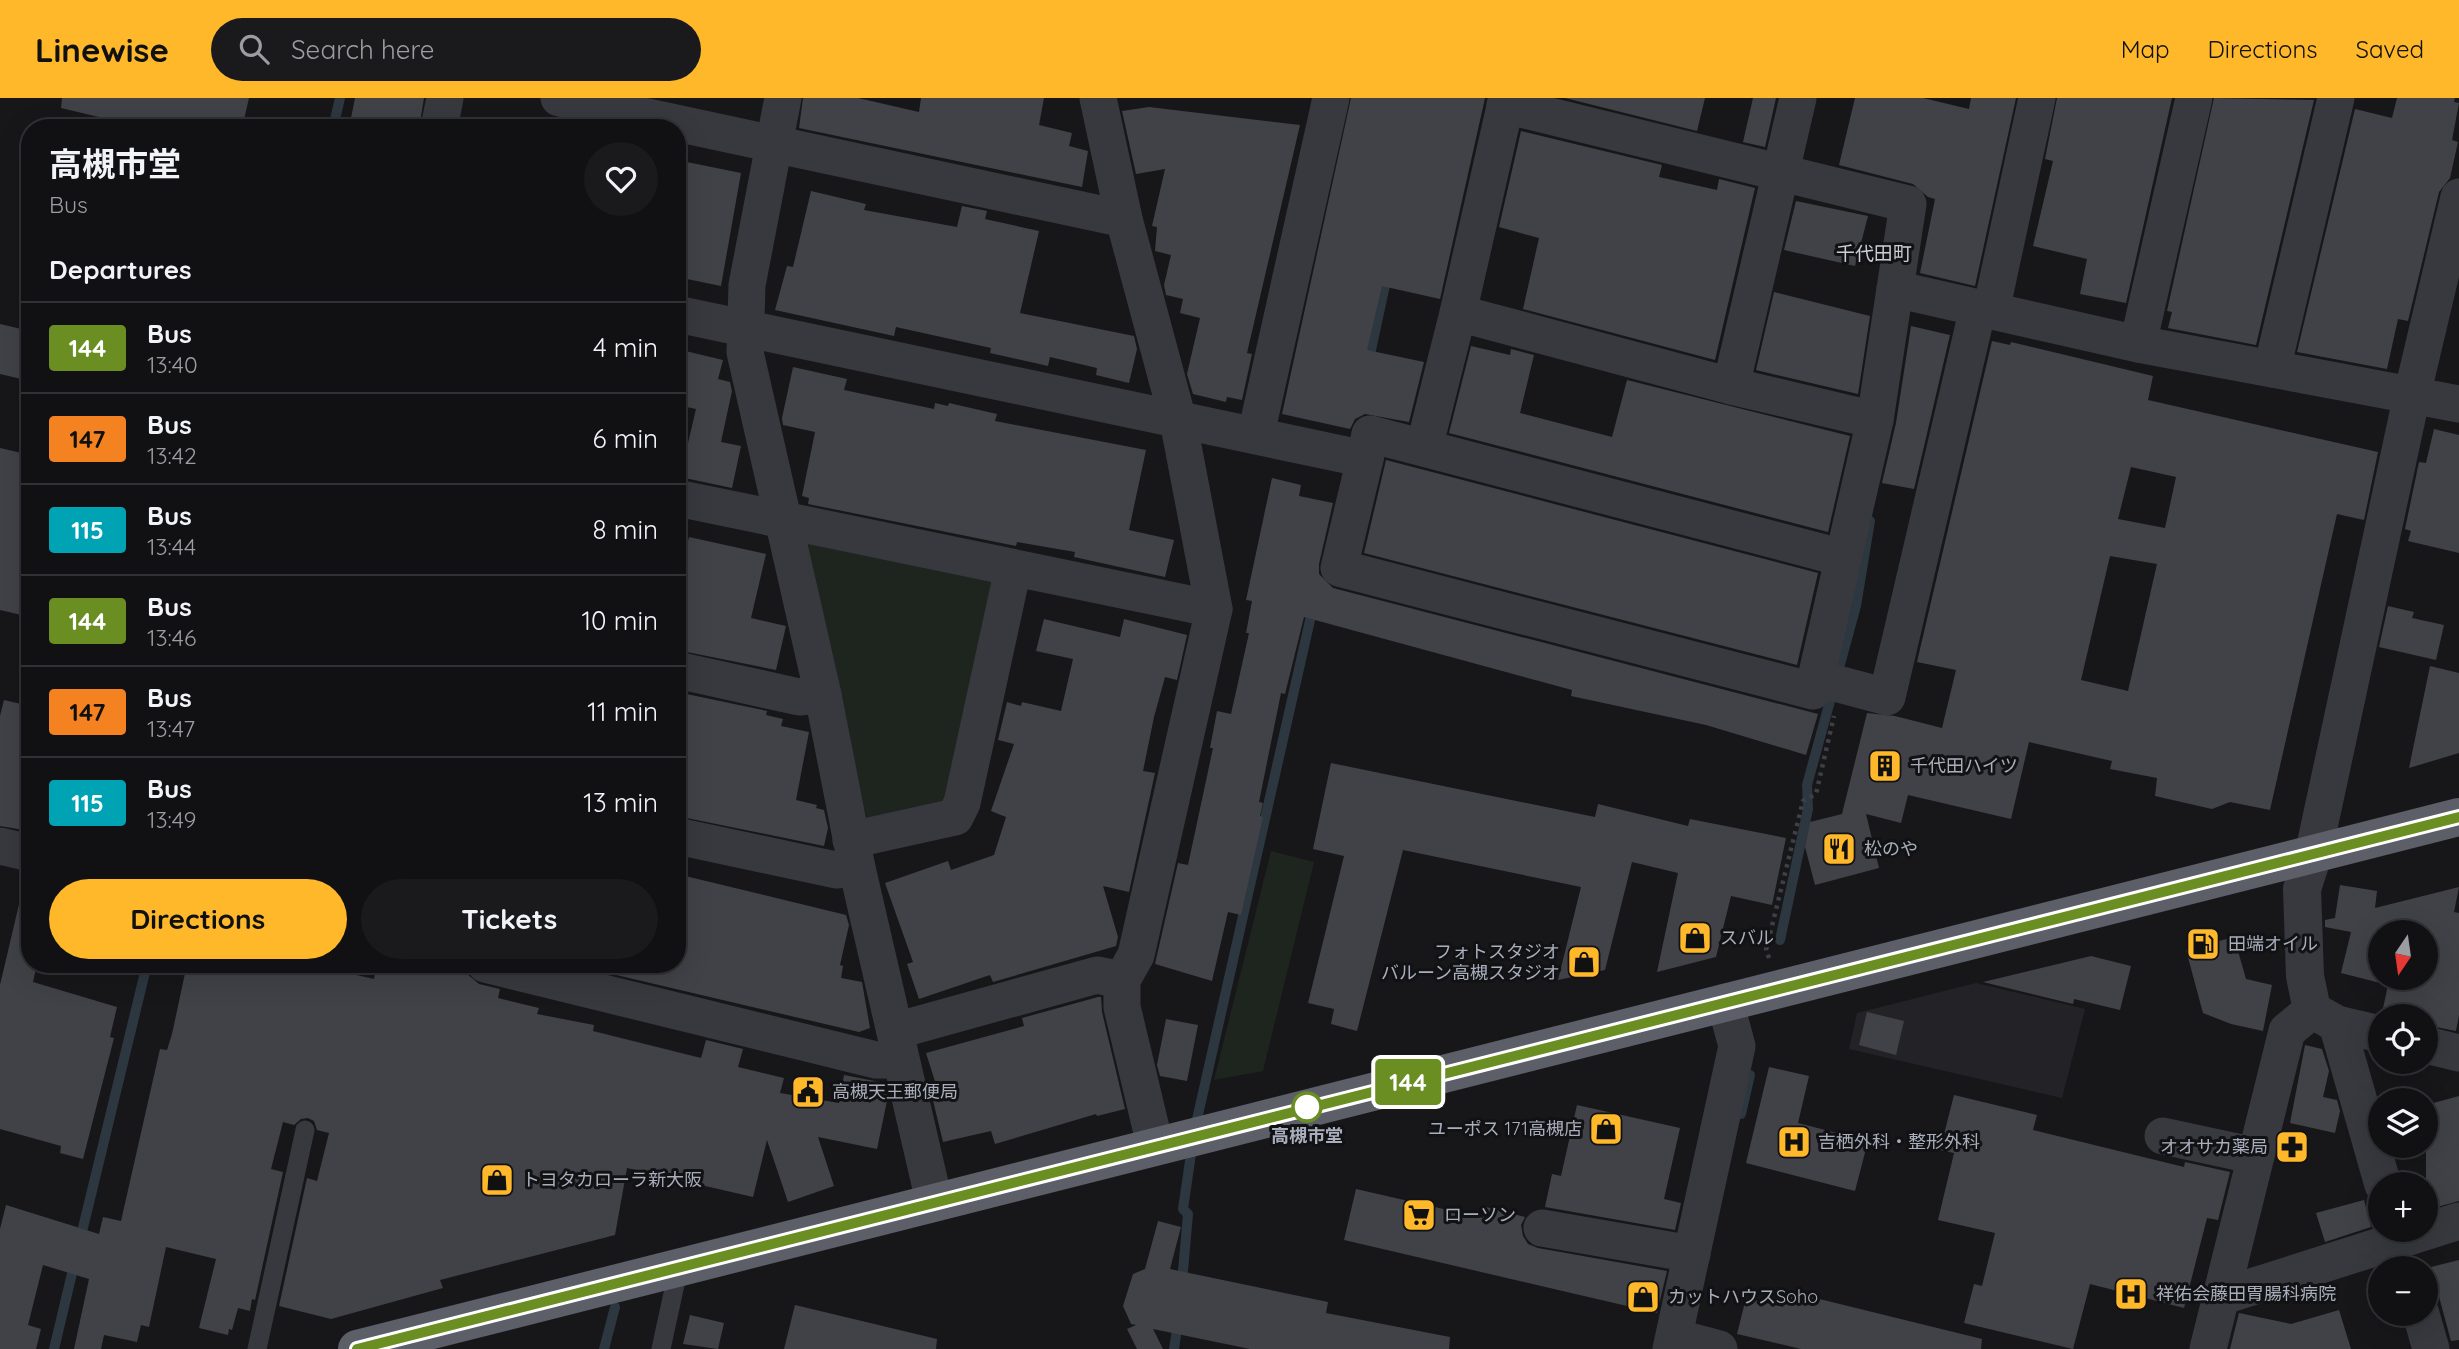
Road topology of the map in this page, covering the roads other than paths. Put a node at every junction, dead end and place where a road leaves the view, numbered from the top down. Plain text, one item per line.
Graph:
1 (445, 98) edge
2 (559, 98) edge
3 (783, 98) edge
4 (1098, 98) edge
5 (1331, 98) edge
6 (1798, 98) edge
7 (2037, 98) edge
8 (2194, 98) edge
9 (2336, 98) edge
10 (1506, 101) edge
11 (441, 119) edge
12 (658, 119) edge
13 (686, 125) edge
14 (775, 144) junction
15 (1779, 173) junction
16 (2459, 197) edge
17 (1124, 219) junction
18 (1895, 289) junction
19 (1984, 310) junction
20 (1458, 313) junction
21 (686, 316) edge
22 (746, 328) junction
23 (2138, 344) junction
24 (2272, 369) junction
25 (1731, 386) junction
26 (2412, 396) junction
27 (2459, 404) edge
28 (1875, 419) junction
29 (1178, 420) junction
30 (1256, 434) junction
31 (1424, 448) junction
32 (1365, 459) junction
33 (686, 500) edge
34 (783, 521) junction
35 (1843, 558) junction
36 (1013, 569) junction
37 (1214, 609) junction
38 (686, 672) edge
39 (1828, 681) junction
40 (823, 695) junction
41 (2459, 817) edge
42 (686, 838) edge
43 (0, 846) edge
44 (21, 851) edge
45 (854, 854) junction
46 (2314, 855) junction
47 (522, 973) edge
48 (1122, 979) junction
49 (1725, 1002) junction
50 (2324, 1017) junction
51 (2368, 1030) edge
52 (898, 1045) junction
53 (2438, 1048) edge
54 (2459, 1053) edge
55 (305, 1130) dead end
56 (2163, 1136) dead end
57 (1155, 1145) junction
58 (2256, 1156) junction
59 (2378, 1172) edge
60 (934, 1201) junction
61 (2459, 1221) edge
62 (1542, 1228) dead end
63 (2400, 1246) edge
64 (1692, 1254) junction
65 (679, 1266) junction
66 (2223, 1296) junction
67 (2424, 1326) edge
68 (1672, 1343) edge
69 (257, 1349) edge
70 (357, 1349) edge
71 (661, 1349) edge
72 (1719, 1349) edge
73 (2208, 1349) edge
74 (2431, 1349) edge

1 - 11 street
2 - 12 street
3 - 14 street
4 - 17 street
5 - 30 street
6 - 15 street
7 - 19 street
8 - 23 street
9 - 24 street
10 - 15 street
10 - 20 street
13 - 14 street
14 - 17 street
14 - 22 street
15 - 18 street
15 - 25 street
16 - 26 street
17 - 29 street
18 - 19 street
18 - 28 street
19 - 23 street
19 - 39 street
20 - 25 street
20 - 31 street
21 - 22 street
22 - 29 street
22 - 34 street
23 - 24 street
24 - 26 street
25 - 28 street
26 - 27 street
26 - 46 street
28 - 35 street
29 - 30 street
29 - 37 street
30 - 32 street
31 - 32 street
31 - 35 street
32 - 39 street
33 - 34 street
34 - 36 street
34 - 40 street
35 - 39 street
36 - 37 street
36 - 45 street
37 - 48 street
38 - 40 street
40 - 45 street
41 - 46 highway
42 - 45 street
43 - 44 street
45 - 52 street
46 - 49 highway
46 - 50 street
47 - 52 street
48 - 52 street
48 - 57 street
49 - 57 highway
49 - 64 street
50 - 51 street
50 - 58 street
50 - 59 street
52 - 60 street
53 - 54 street
55 - 69 lane
56 - 58 street
57 - 60 highway
58 - 66 street
60 - 65 highway
61 - 63 street
62 - 64 street
63 - 66 street
64 - 68 street
65 - 70 highway
65 - 71 lane
66 - 73 street
67 - 74 street
68 - 72 street

